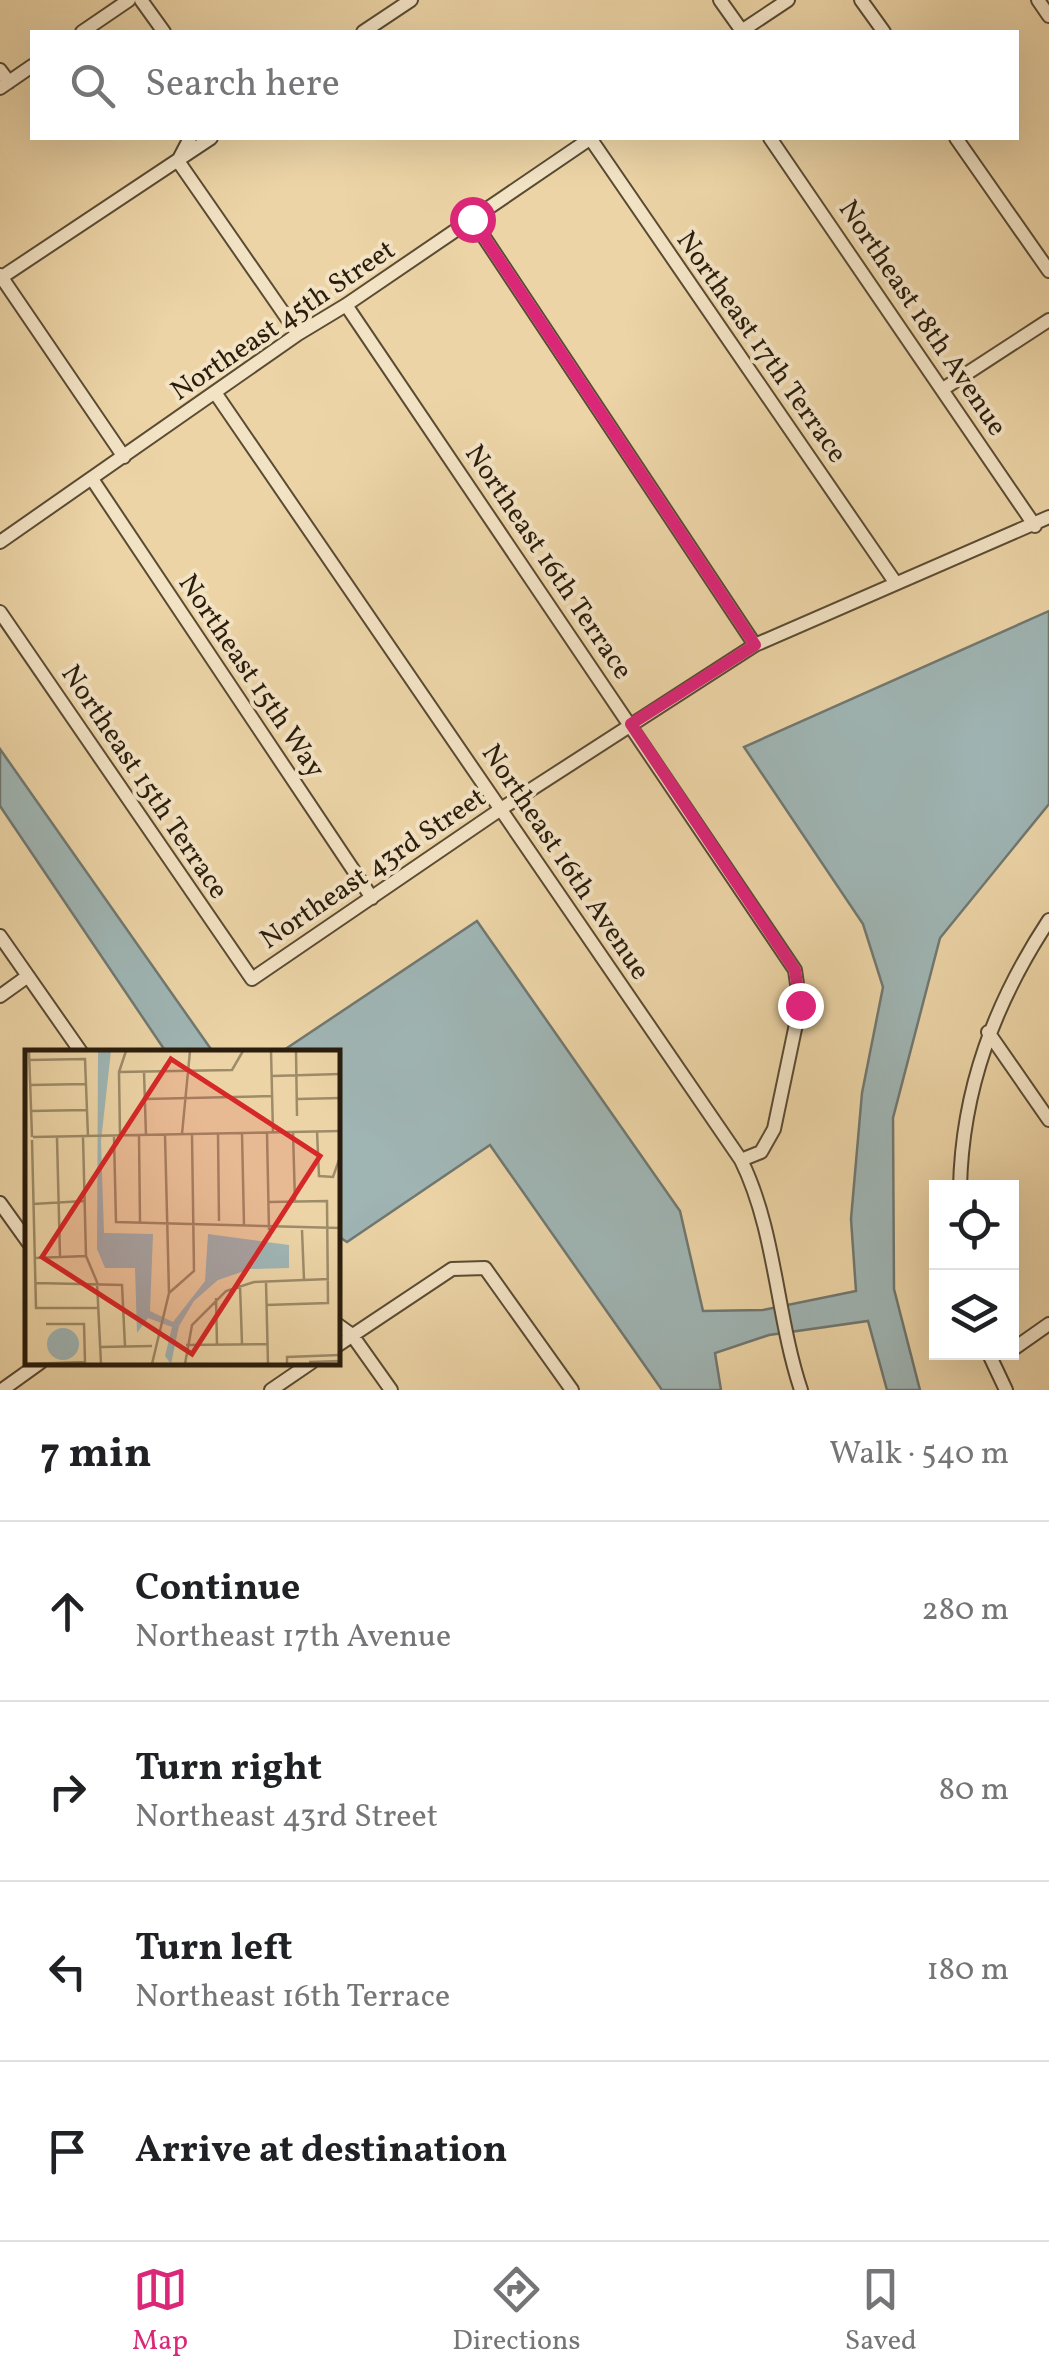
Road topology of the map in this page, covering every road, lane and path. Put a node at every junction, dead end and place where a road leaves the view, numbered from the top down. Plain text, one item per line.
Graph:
1 (129, 0) edge
2 (141, 0) edge
3 (411, 0) edge
4 (720, 0) edge
5 (788, 0) edge
6 (861, 0) edge
7 (1038, 0) edge
8 (1049, 16) edge
9 (85, 30) edge
10 (163, 30) edge
11 (366, 30) edge
12 (740, 30) edge
13 (744, 30) edge
14 (883, 30) edge
15 (30, 67) edge
16 (0, 70) edge
17 (4, 86) edge
18 (189, 140) edge
19 (208, 140) edge
20 (588, 140) edge
21 (592, 140) edge
22 (771, 140) edge
23 (957, 140) edge
24 (178, 161) junction
25 (472, 219) junction
26 (1049, 272) edge
27 (1, 276) edge
28 (346, 306) junction
29 (1049, 320) edge
30 (298, 334) junction
31 (943, 389) junction
32 (216, 394) junction
33 (124, 457) junction
34 (92, 479) junction
35 (1049, 517) edge
36 (1035, 526) junction
37 (0, 542) edge
38 (895, 582) junction
39 (0, 612) edge
40 (755, 645) junction
41 (631, 724) junction
42 (501, 809) junction
43 (372, 898) junction
44 (1049, 920) edge
45 (0, 936) edge
46 (28, 976) junction
47 (252, 979) joint
48 (0, 996) edge
49 (988, 1032) junction
50 (80, 1050) edge
51 (1049, 1120) edge
52 (741, 1160) junction
53 (960, 1180) edge
54 (0, 1202) edge
55 (25, 1238) edge
56 (1049, 1324) edge
57 (340, 1327) edge
58 (352, 1335) junction
59 (340, 1344) edge
60 (1019, 1344) edge
61 (991, 1360) edge
62 (36, 1365) edge
63 (308, 1365) edge
64 (2, 1390) edge
65 (272, 1390) edge
66 (391, 1390) edge
67 (572, 1390) edge
68 (801, 1390) edge
69 (1006, 1390) edge

1 - 9 street
2 - 10 street
3 - 11 street
4 - 12 street
5 - 13 street
6 - 14 street
7 - 8 street
15 - 17 street
16 - 17 street
18 - 24 street
19 - 24 street
20 - 25 street, Northeast 45th Street
21 - 38 street, Northeast 17th Terrace
22 - 31 street, Northeast 18th Avenue
23 - 26 street
24 - 27 street
24 - 30 street
25 - 28 street, Northeast 45th Street
25 - 40 street
27 - 33 street
28 - 30 street, Northeast 45th Street
28 - 41 street, Northeast 16th Terrace
29 - 31 street
30 - 32 street, Northeast 45th Street
31 - 36 street, Northeast 18th Avenue
32 - 33 street, Northeast 45th Street
32 - 42 street, Northeast 16th Avenue
33 - 34 street, Northeast 45th Street
34 - 37 street, Northeast 45th Street
34 - 43 street, Northeast 15th Way
35 - 36 street, Northeast 43rd Street
36 - 38 street, Northeast 43rd Street
38 - 40 street, Northeast 43rd Street
39 - 47 street, Northeast 15th Terrace
40 - 41 street, Northeast 43rd Street
41 - 42 street, Northeast 43rd Street
41 - 52 street, Northeast 16th Terrace
42 - 43 street, Northeast 43rd Street
42 - 52 street, Northeast 16th Avenue
43 - 47 street, Northeast 43rd Street
44 - 49 street
45 - 46 street
46 - 48 street
46 - 50 street
49 - 51 street
49 - 53 street
52 - 68 street, Northeast 16th Avenue
54 - 55 street
56 - 60 street
57 - 58 street
58 - 59 street
58 - 66 street
58 - 67 street
61 - 69 street
62 - 64 street
63 - 65 street

